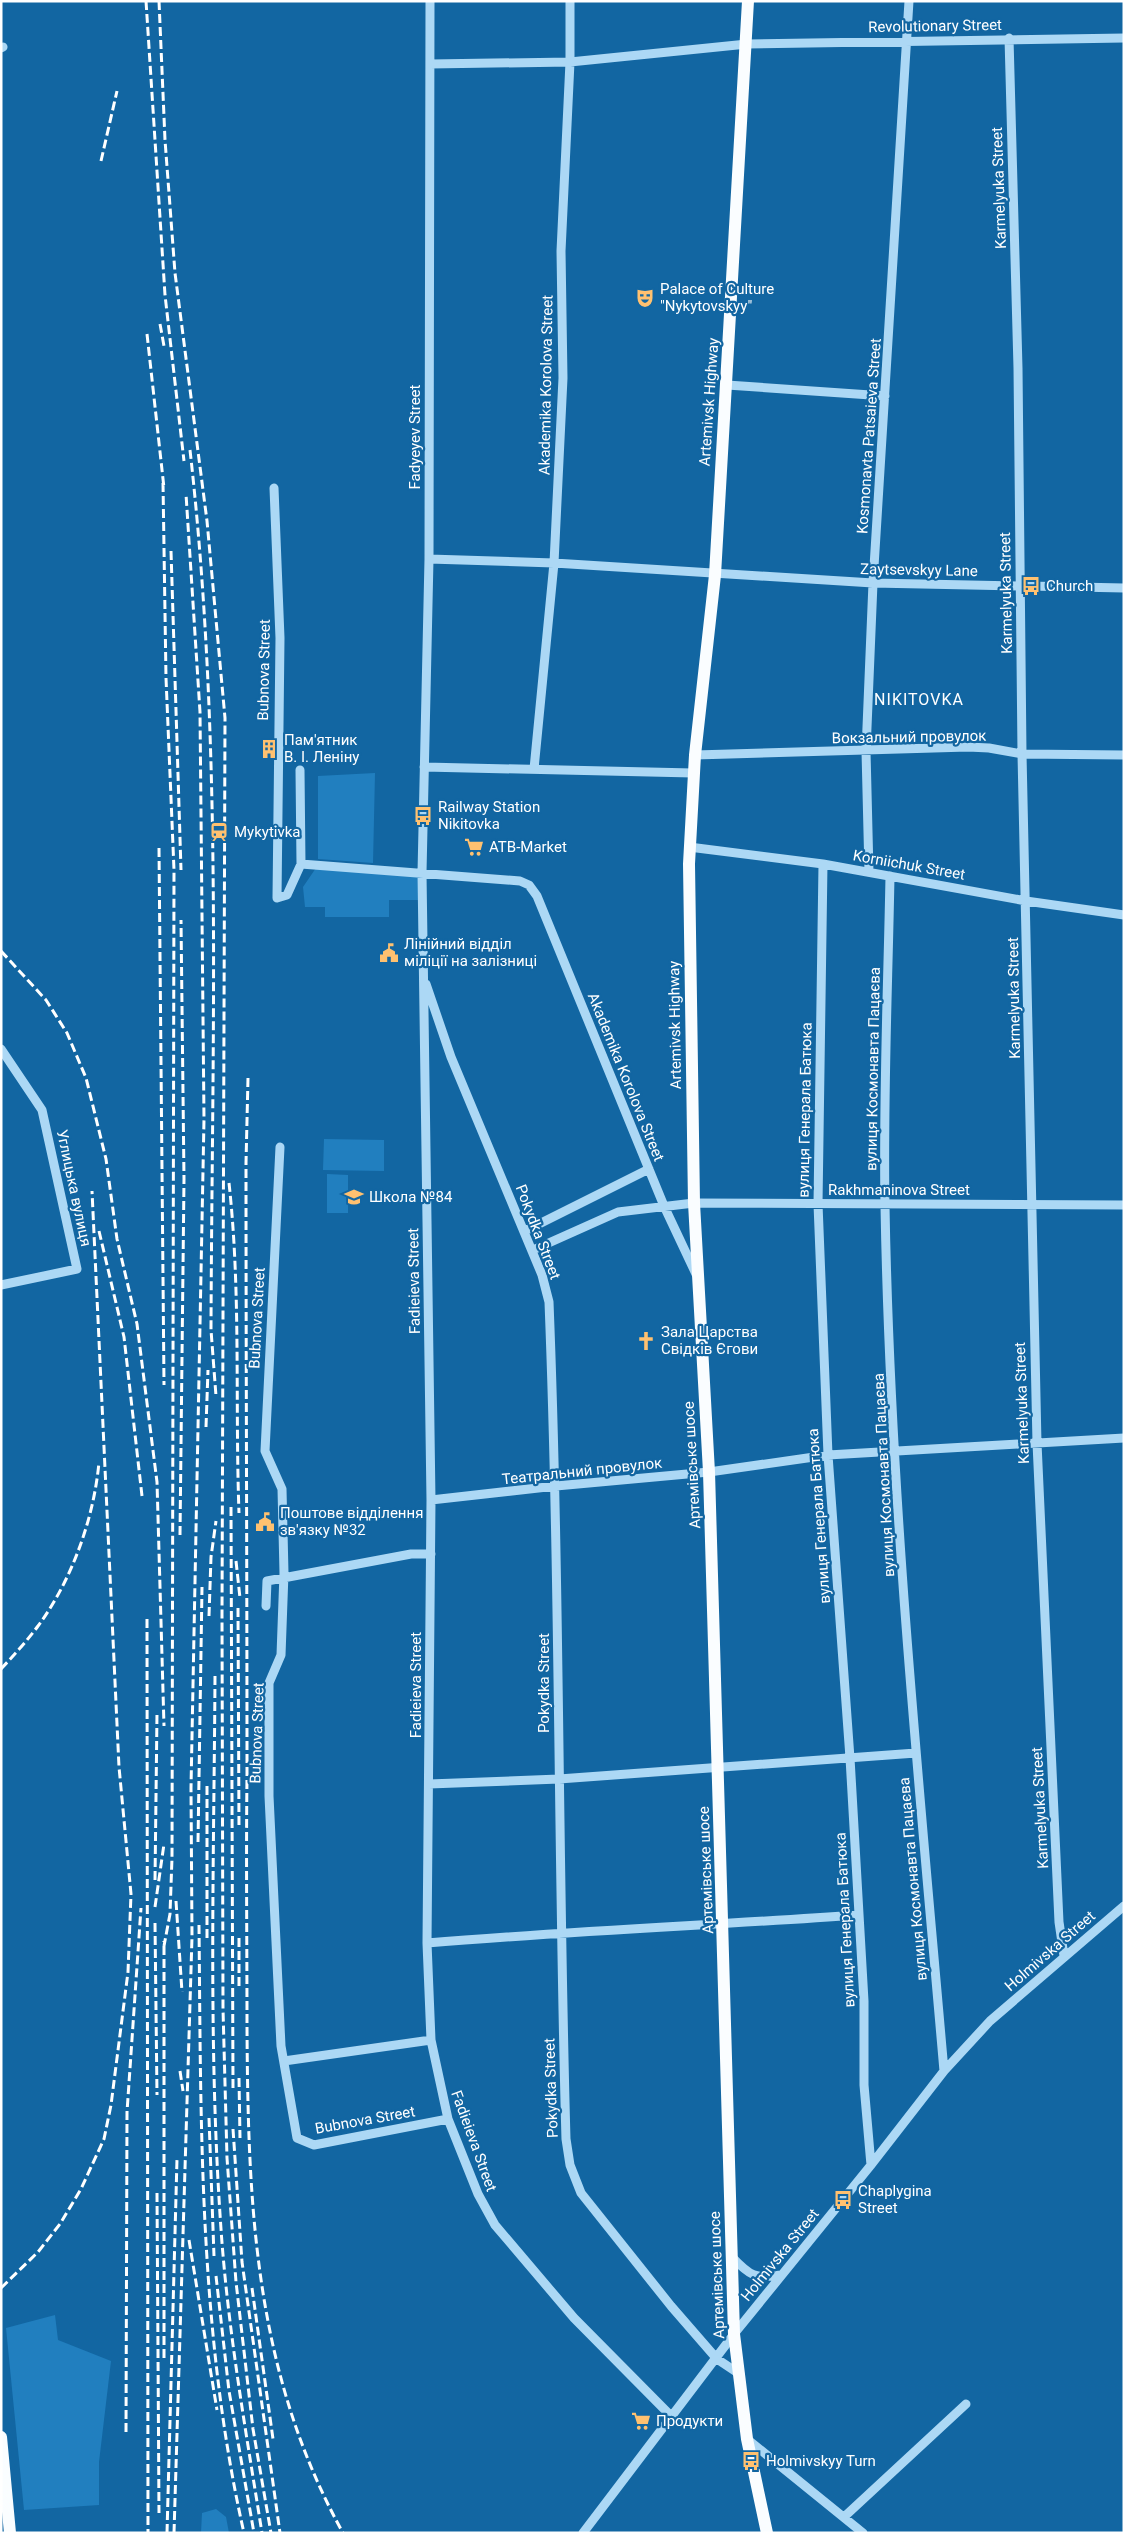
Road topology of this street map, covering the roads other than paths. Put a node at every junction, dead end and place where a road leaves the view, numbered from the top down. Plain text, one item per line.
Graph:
1 (430, 1) edge
2 (570, 1) edge
3 (748, 1) edge
4 (910, 1) edge
5 (1009, 38) junction
6 (1124, 38) edge
7 (908, 40) junction
8 (747, 44) junction
9 (570, 62) junction
10 (430, 64) junction
11 (727, 385) junction
12 (885, 396) junction
13 (274, 488) dead end
14 (428, 559) junction
15 (554, 563) junction
16 (715, 574) junction
17 (873, 583) junction
18 (1020, 586) junction
19 (1124, 588) edge
20 (866, 751) junction
21 (1022, 754) junction
22 (695, 755) junction
23 (1124, 755) edge
24 (424, 767) junction
25 (534, 769) junction
26 (300, 770) dead end
27 (693, 773) junction
28 (689, 847) junction
29 (301, 864) junction
30 (823, 864) junction
31 (869, 872) junction
32 (422, 873) junction
33 (890, 876) junction
34 (1026, 901) junction
35 (1124, 915) edge
36 (425, 979) junction
37 (1, 1049) edge
38 (280, 1147) dead end
39 (649, 1169) junction
40 (694, 1203) junction
41 (818, 1204) junction
42 (1031, 1204) junction
43 (885, 1205) junction
44 (1124, 1205) edge
45 (664, 1206) junction
46 (525, 1231) junction
47 (533, 1250) junction
48 (698, 1280) junction
49 (1, 1285) edge
50 (1124, 1438) edge
51 (1037, 1443) junction
52 (895, 1450) junction
53 (828, 1454) junction
54 (709, 1472) junction
55 (556, 1486) junction
56 (431, 1500) junction
57 (431, 1554) junction
58 (284, 1579) junction
59 (266, 1606) dead end
60 (916, 1753) junction
61 (850, 1758) junction
62 (719, 1768) junction
63 (559, 1779) junction
64 (430, 1784) junction
65 (1124, 1906) edge
66 (859, 1915) junction
67 (724, 1925) junction
68 (560, 1932) junction
69 (427, 1943) junction
70 (1064, 1956) junction
71 (430, 2040) junction
72 (284, 2061) junction
73 (944, 2071) junction
74 (448, 2119) junction
75 (871, 2165) junction
76 (732, 2257) junction
77 (781, 2275) junction
78 (734, 2334) junction
79 (717, 2359) junction
80 (738, 2373) junction
81 (966, 2404) dead end
82 (672, 2417) junction
83 (1, 2437) edge
84 (747, 2439) junction
85 (844, 2517) junction
86 (10, 2533) edge
87 (583, 2533) edge
88 (767, 2533) edge
89 (863, 2533) edge

1 - 10 street, Fadyeyev Street
2 - 9 street, Akademika Korolova Street
3 - 8 main road, Artemivsk Highway
4 - 7 street, Kosmonavta Patsaieva Street
5 - 6 street, Revolutionary Street
5 - 7 street, Revolutionary Street
5 - 18 street, Karmelyuka Street
7 - 8 street, Revolutionary Street
7 - 12 street, Kosmonavta Patsaieva Street
8 - 9 street, Revolutionary Street
8 - 11 main road, Artemivsk Highway
9 - 10 street, Revolutionary Street
9 - 15 street, Akademika Korolova Street
10 - 14 street, Fadyeyev Street
11 - 12 street
11 - 16 main road, Artemivsk Highway
12 - 17 street, Kosmonavta Patsaieva Street
13 - 29 street, Bubnova Street
14 - 15 street, Zaytsevskyy Lane
14 - 24 street, Fadyeyev Street
15 - 16 street, Zaytsevskyy Lane
15 - 25 street, Akademika Korolova Street
16 - 17 street, Zaytsevskyy Lane
16 - 22 main road, Artemivsk Highway
17 - 18 street, Zaytsevskyy Lane
17 - 20 street, Kosmonavta Patsaieva Street
18 - 19 street, Zaytsevskyy Lane
18 - 21 street, Karmelyuka Street
20 - 21 street, Вокзальний провулок
20 - 22 street, Вокзальний провулок
20 - 31 street, Kosmonavta Patsaieva Street
21 - 23 street, Вокзальний провулок
21 - 34 street, Karmelyuka Street
22 - 27 main road, Artemivsk Highway
24 - 25 street
24 - 32 street, Fadyeyev Street
25 - 27 street
26 - 29 street, Bubnova Street
27 - 28 main road
28 - 30 street, Korniichuk Street
28 - 40 main road, Artemivsk Highway
29 - 32 street
30 - 31 street, Korniichuk Street
30 - 41 street, вулиця Генерала Батюка
31 - 33 street, Korniichuk Street
32 - 36 street, Fadieieva Street
32 - 39 street, Akademika Korolova Street
33 - 34 street, Korniichuk Street
33 - 43 street, вулиця Космонавта Пацаєва
34 - 35 street, Korniichuk Street
34 - 42 street, Karmelyuka Street
36 - 46 street, Pokydka Street
36 - 56 street, Fadieieva Street
37 - 49 street, Углицька вулиця
38 - 58 street, Bubnova Street
39 - 45 street, Akademika Korolova Street
39 - 46 street
40 - 41 street, Rakhmaninova Street
40 - 45 street, Rakhmaninova Street
40 - 48 main road, Артемівське шосе
41 - 43 street, Rakhmaninova Street
41 - 53 street, вулиця Генерала Батюка
42 - 43 street, Rakhmaninova Street
42 - 44 street, Rakhmaninova Street
42 - 51 street, Karmelyuka Street
43 - 52 street, вулиця Космонавта Пацаєва
45 - 47 street, Rakhmaninova Street
45 - 48 street, Akademika Korolova Street
46 - 47 street, Pokydka Street
47 - 55 street, Pokydka Street
48 - 54 main road, Артемівське шосе
50 - 51 street, Театральний провулок
51 - 52 street, Театральний провулок
51 - 70 street, Karmelyuka Street
52 - 53 street, Театральний провулок
52 - 60 street, вулиця Космонавта Пацаєва
53 - 54 street, Театральний провулок
53 - 61 street, вулиця Генерала Батюка
54 - 55 street, Театральний провулок
54 - 62 main road, Артемівське шосе
55 - 56 street, Театральний провулок
55 - 63 street, Pokydka Street
56 - 57 street, Fadieieva Street
57 - 58 street
57 - 64 street, Fadieieva Street
58 - 59 street
58 - 72 street, Bubnova Street
60 - 61 street
60 - 73 street, вулиця Космонавта Пацаєва
61 - 62 street
61 - 66 street, вулиця Генерала Батюка
62 - 63 street
62 - 67 main road, Артемівське шосе
63 - 64 street
63 - 68 street, Pokydka Street
64 - 69 street, Fadieieva Street
65 - 70 street, Holmivska Street
66 - 67 street
66 - 75 street, вулиця Генерала Батюка
67 - 68 street
67 - 76 main road, Артемівське шосе
68 - 69 street
68 - 79 street, Pokydka Street
69 - 71 street, Fadieieva Street
70 - 73 street, Holmivska Street
71 - 72 street
71 - 74 street, Fadieieva Street
72 - 74 street, Bubnova Street
73 - 75 street, Holmivska Street
74 - 82 street, Fadieieva Street
75 - 77 street, Holmivska Street
76 - 77 street
76 - 78 main road, Артемівське шосе
77 - 78 street, Holmivska Street
78 - 79 street, Holmivska Street
78 - 80 main road, Артемівське шосе
79 - 80 street, Pokydka Street
79 - 82 street, Holmivska Street
80 - 84 main road, Артемівське шосе
81 - 85 street
82 - 87 street, Holmivska Street
83 - 86 main road
84 - 85 street
84 - 88 main road, Артемівське шосе
85 - 89 street

